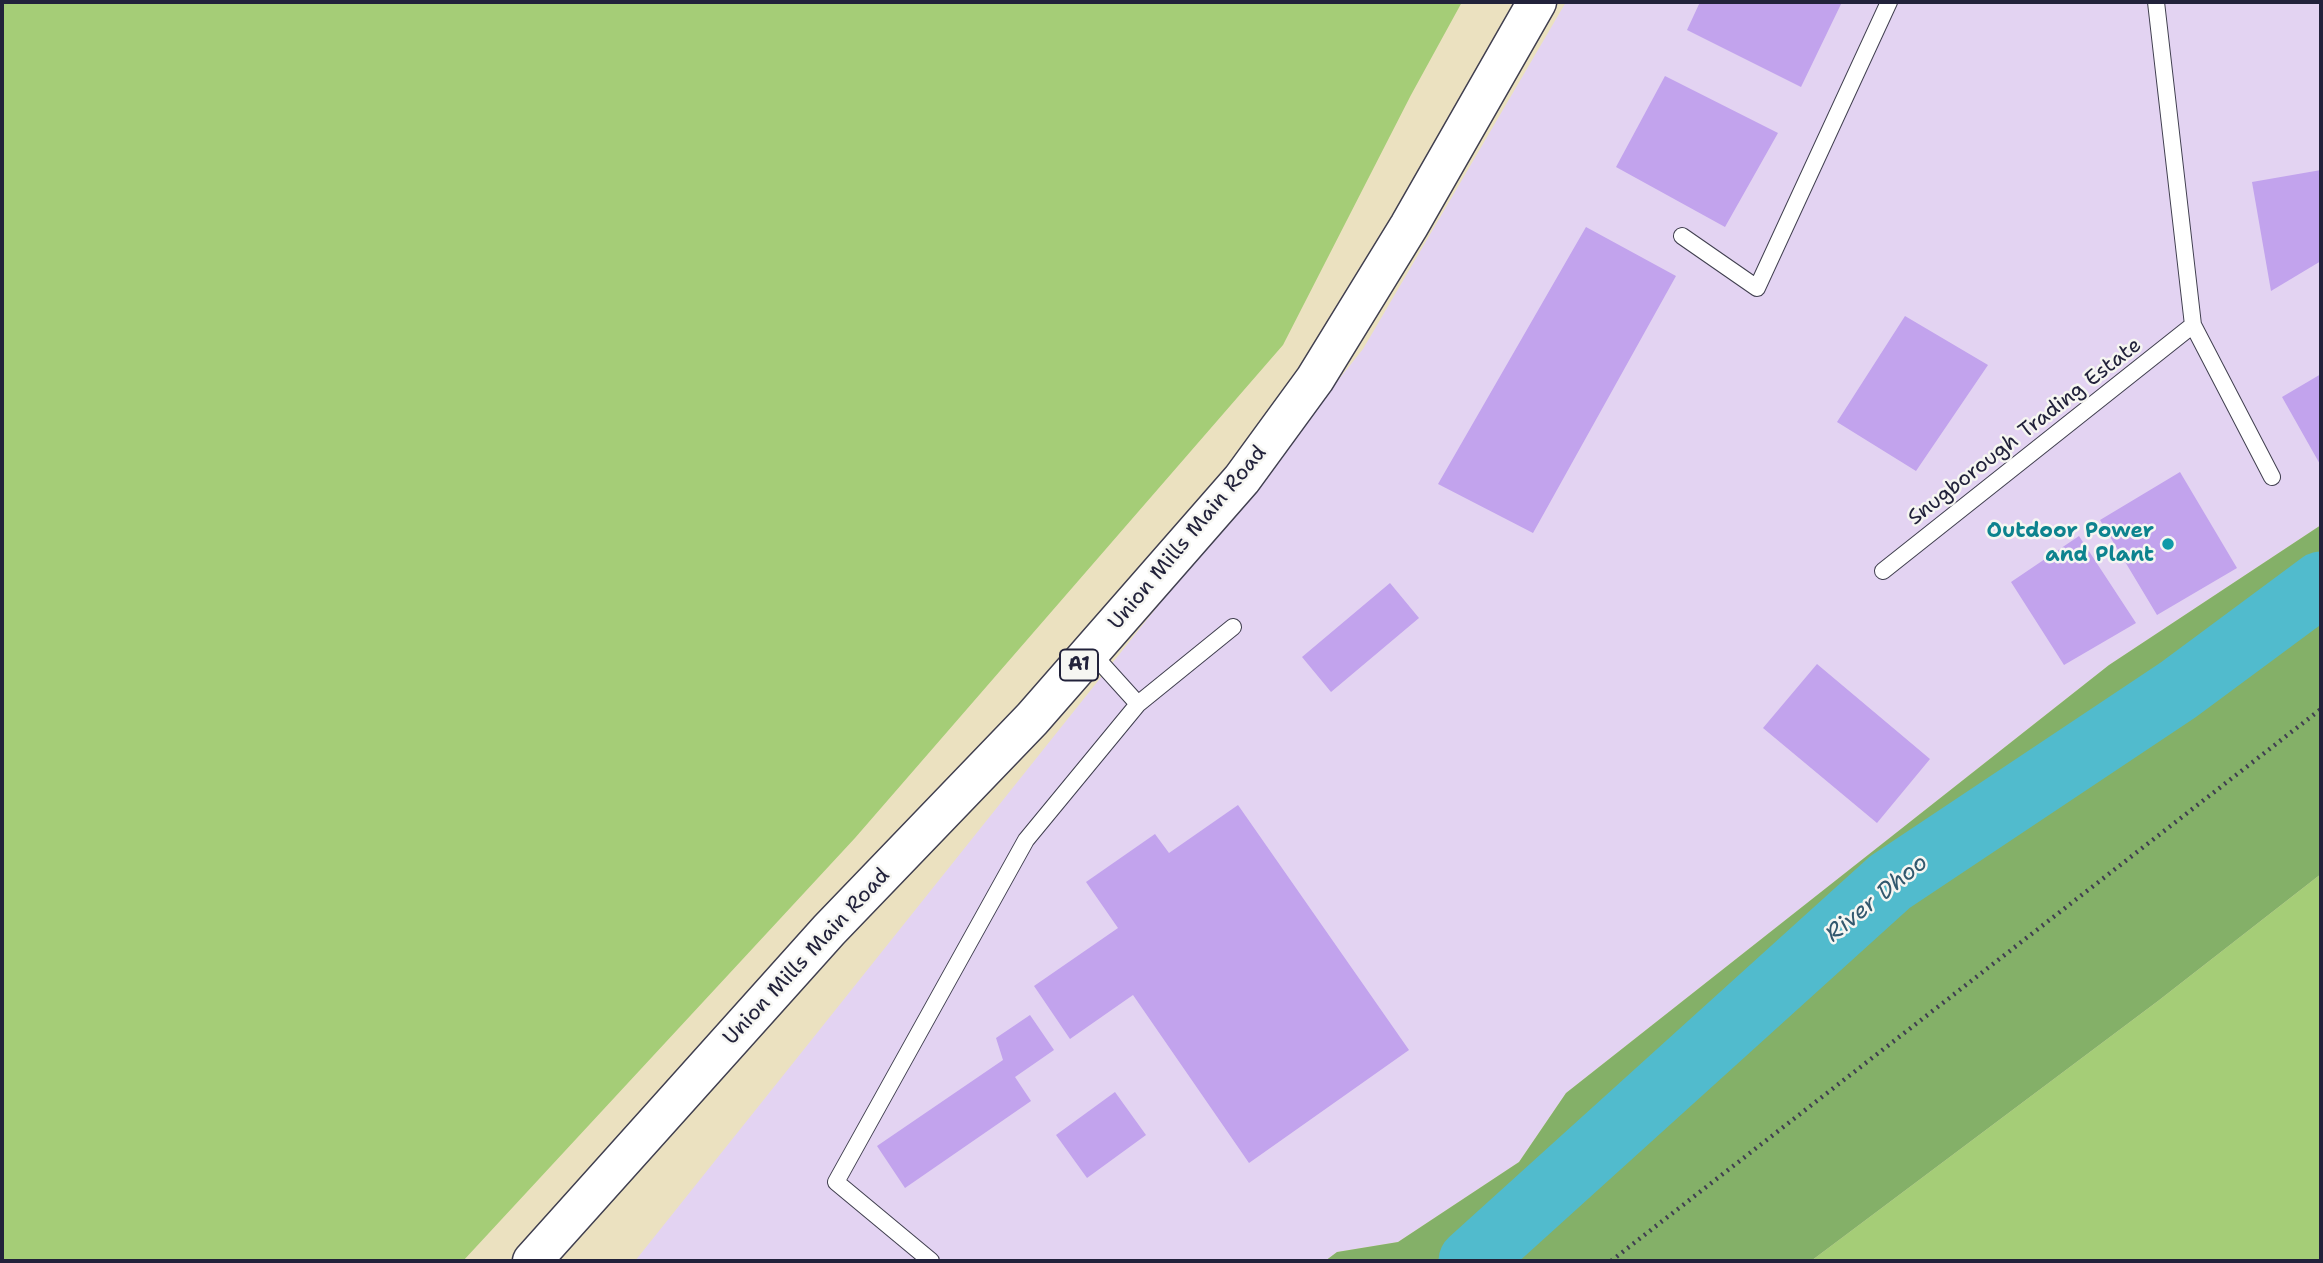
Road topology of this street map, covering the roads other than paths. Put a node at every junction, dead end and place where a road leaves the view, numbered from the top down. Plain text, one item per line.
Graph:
1 (1536, 2) edge
2 (1889, 2) edge
3 (2156, 2) edge
4 (1682, 236) dead end
5 (2193, 326) junction
6 (2272, 477) dead end
7 (1883, 571) dead end
8 (1233, 627) dead end
9 (1091, 652) junction
10 (1138, 704) junction
11 (532, 1261) edge
12 (931, 1261) edge

1 - 9 highway, Union Mills Main Road / A1
2 - 4 lane
3 - 5 lane
5 - 6 lane
5 - 7 lane, Snugborough Trading Estate
8 - 10 lane
9 - 10 lane
9 - 11 highway, Union Mills Main Road / A1
10 - 12 lane

